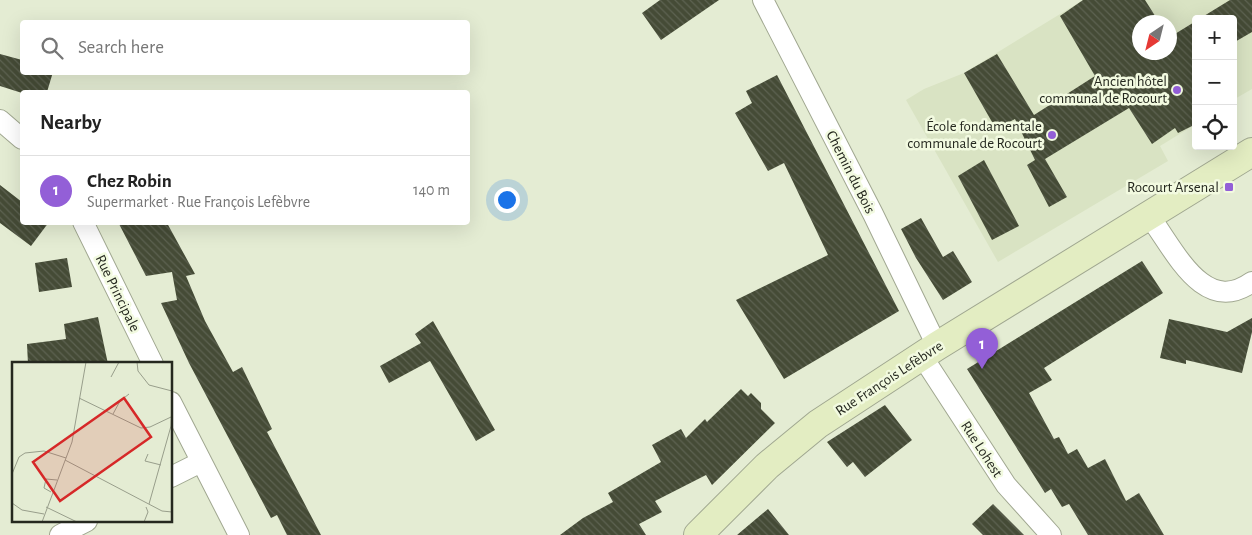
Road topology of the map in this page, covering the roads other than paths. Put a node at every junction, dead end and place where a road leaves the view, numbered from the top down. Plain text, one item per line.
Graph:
1 (763, 0) edge
2 (0, 120) edge
3 (20, 137) edge
4 (1252, 152) edge
5 (1149, 216) junction
6 (84, 225) edge
7 (1252, 282) edge
8 (930, 351) junction
9 (152, 362) edge
10 (172, 404) edge
11 (201, 462) junction
12 (172, 476) edge
13 (85, 522) edge
14 (60, 535) edge
15 (239, 535) edge
16 (698, 535) edge
17 (1051, 535) edge

1 - 8 street, Chemin du Bois
2 - 3 street
4 - 5 main road, Rue François Lefèbvre
5 - 7 street
5 - 8 main road, Rue François Lefèbvre
6 - 9 street, Rue Principale
8 - 16 main road, Rue François Lefèbvre
8 - 17 street, Rue Lohest
10 - 11 street
11 - 12 street
11 - 15 street
13 - 14 street

